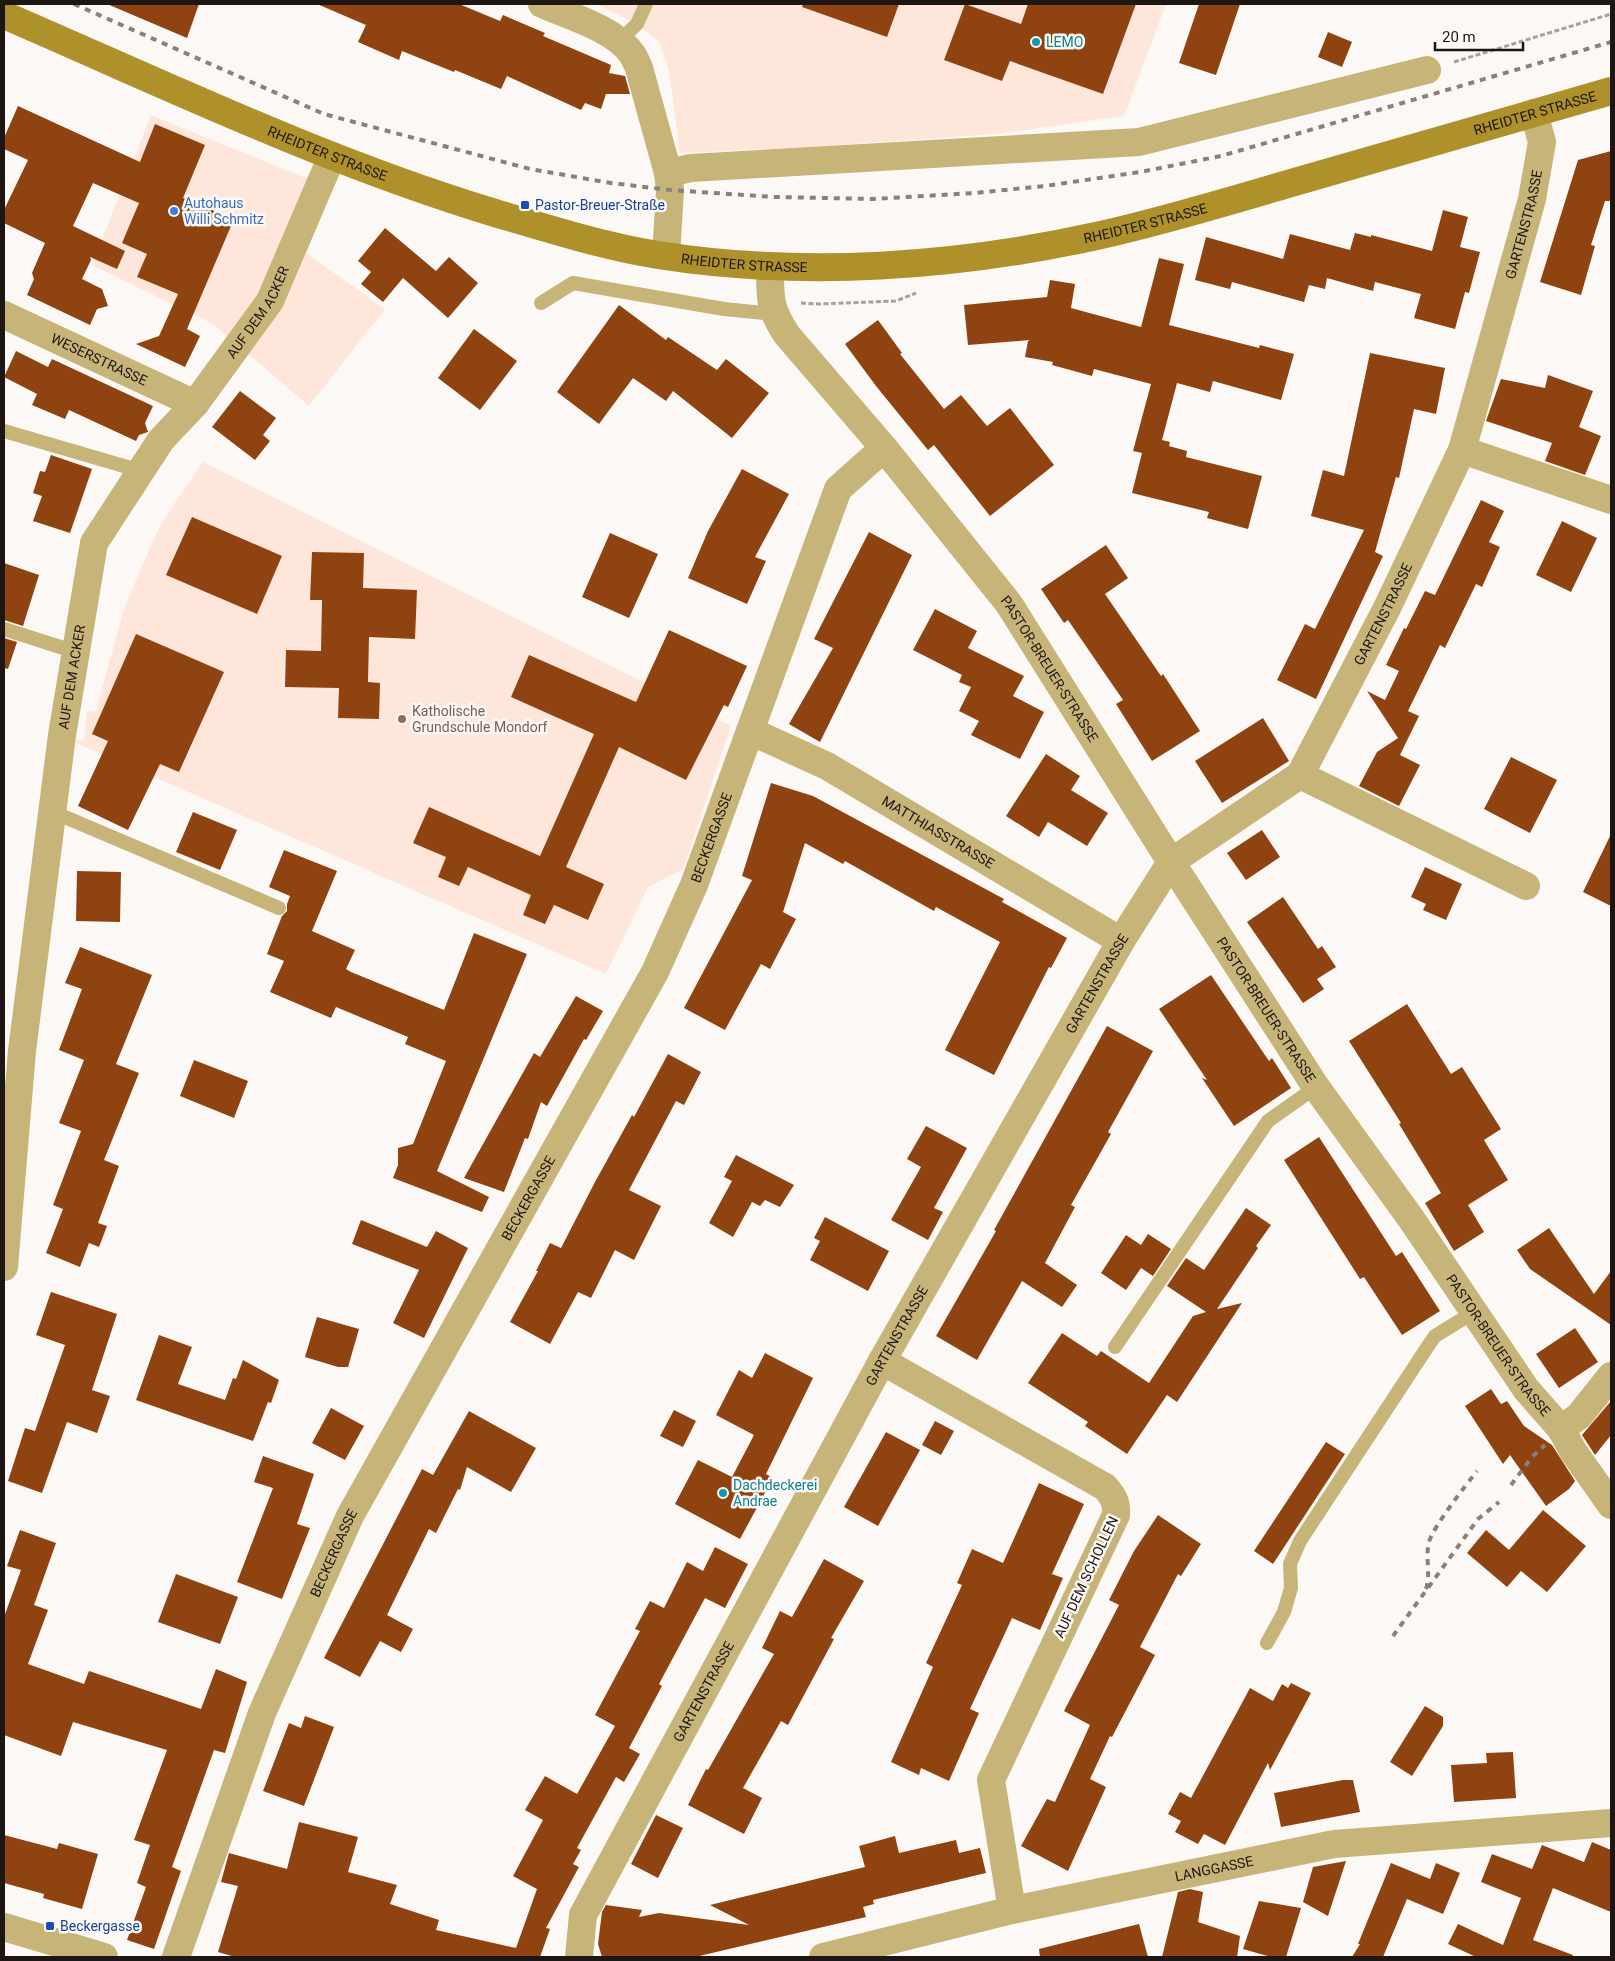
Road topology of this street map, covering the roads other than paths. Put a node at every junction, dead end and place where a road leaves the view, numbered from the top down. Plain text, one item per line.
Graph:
1 (542, 4) edge
2 (646, 4) edge
3 (4, 15) edge
4 (619, 41) junction
5 (1427, 70) road end
6 (1611, 91) edge
7 (1534, 113) junction
8 (332, 156) junction
9 (668, 172) junction
10 (666, 256) junction
11 (770, 266) junction
12 (541, 303) dead end
13 (772, 307) junction
14 (4, 315) edge
15 (195, 404) junction
16 (4, 430) edge
17 (884, 448) junction
18 (1462, 450) junction
19 (141, 471) junction
20 (1611, 500) edge
21 (4, 629) edge
22 (76, 652) junction
23 (750, 731) junction
24 (1300, 775) junction
25 (52, 812) junction
26 (1171, 862) junction
27 (1526, 886) dead end
28 (279, 908) dead end
29 (1121, 941) junction
30 (1316, 1087) junction
31 (10, 1132) edge
32 (4, 1267) edge
33 (1474, 1312) junction
34 (1115, 1347) dead end
35 (882, 1361) junction
36 (1611, 1376) edge
37 (1561, 1429) junction
38 (1611, 1504) edge
39 (1267, 1643) dead end
40 (1611, 1823) edge
41 (1012, 1910) junction
42 (4, 1927) edge
43 (870, 1952) edge
44 (104, 1957) edge
45 (176, 1957) edge
46 (579, 1957) edge
47 (823, 1957) edge

1 - 4 street
2 - 4 lane
3 - 8 main road, RHEIDTER STRASSE
4 - 9 street, RHEIDTER STRASSE
5 - 9 street
6 - 7 main road, RHEIDTER STRASSE
7 - 11 main road, RHEIDTER STRASSE
7 - 18 street, GARTENSTRASSE
8 - 10 main road, RHEIDTER STRASSE
8 - 15 street, AUF DEM ACKER
9 - 10 street, RHEIDTER STRASSE
10 - 11 main road, RHEIDTER STRASSE
11 - 13 street
12 - 13 lane
13 - 17 street, PASTOR-BREUER-STRASSE
14 - 15 street, WESERSTRASSE
15 - 19 street, AUF DEM ACKER
16 - 19 lane
17 - 23 street, BECKERGASSE
17 - 26 street, PASTOR-BREUER-STRASSE
18 - 20 street
18 - 24 street, GARTENSTRASSE
19 - 22 street, AUF DEM ACKER
21 - 22 lane
22 - 25 street, AUF DEM ACKER
23 - 29 street, MATTHIASSTRASSE
23 - 45 street, BECKERGASSE
24 - 26 street, GARTENSTRASSE
24 - 27 street
25 - 28 lane
25 - 31 street, AUF DEM ACKER
26 - 29 street, GARTENSTRASSE
26 - 30 street, PASTOR-BREUER-STRASSE
29 - 35 street, GARTENSTRASSE
30 - 33 street, PASTOR-BREUER-STRASSE
30 - 34 lane, PASTOR-BREUER-STRASSE
31 - 32 street, AUF DEM ACKER
33 - 37 street, PASTOR-BREUER-STRASSE
33 - 39 lane
35 - 41 street, AUF DEM SCHOLLEN
35 - 46 street, GARTENSTRASSE
36 - 37 street
37 - 38 street, PASTOR-BREUER-STRASSE
40 - 41 street, LANGGASSE
41 - 43 street, LANGGASSE
42 - 44 street
43 - 47 street, LANGGASSE

